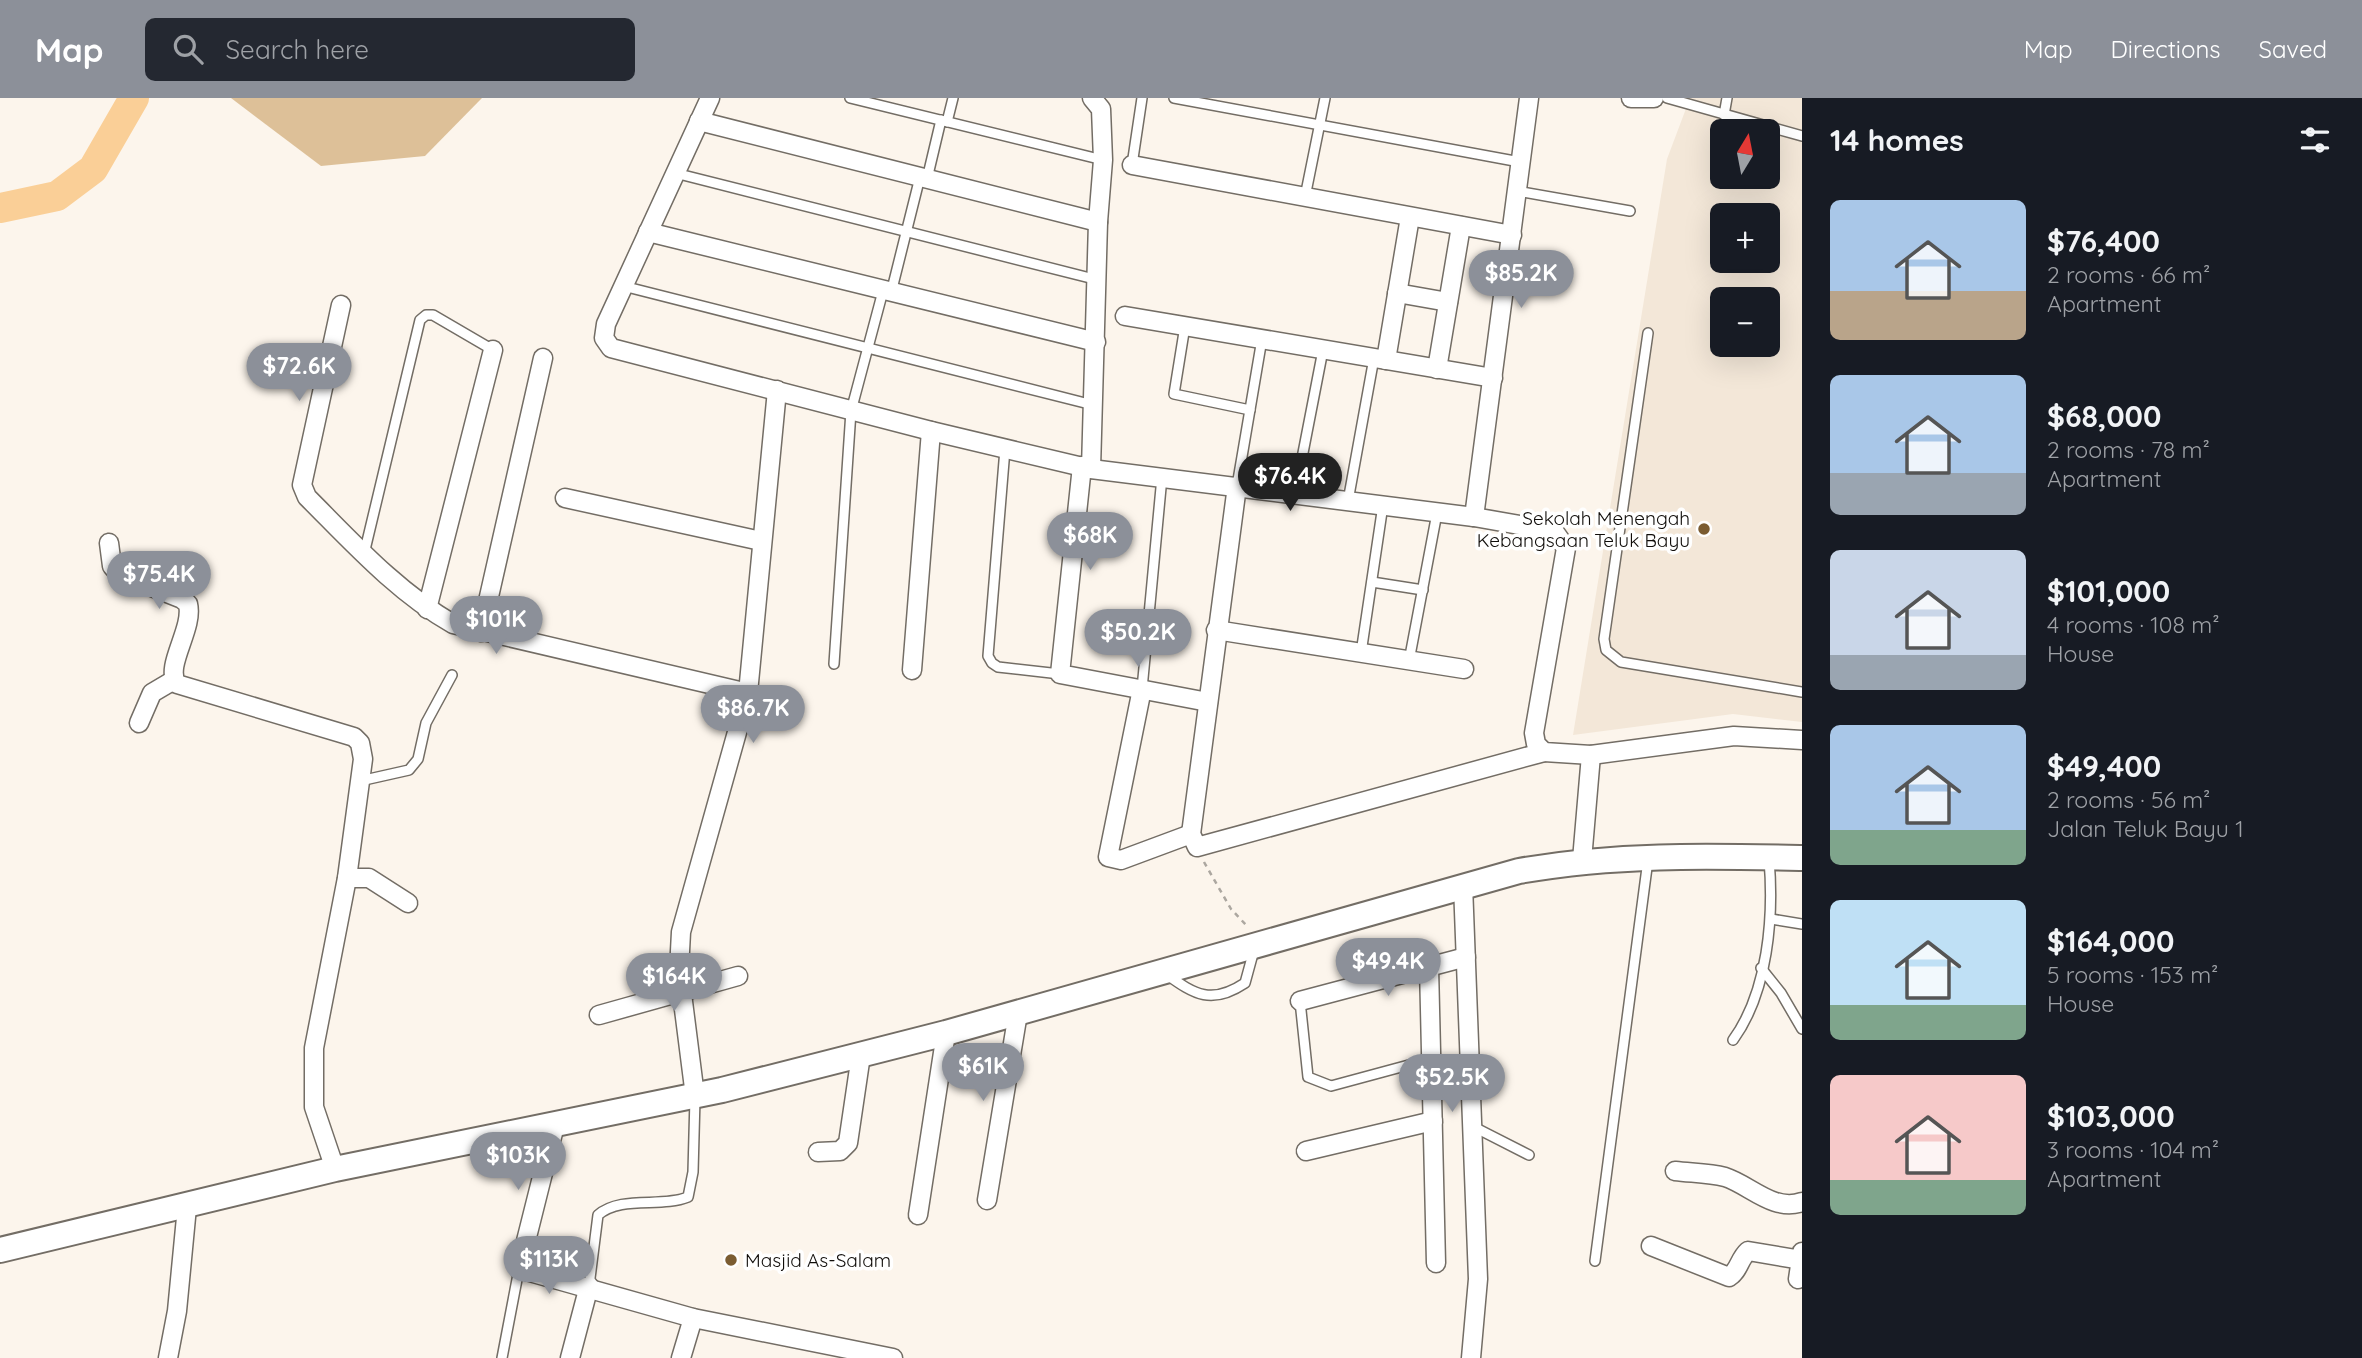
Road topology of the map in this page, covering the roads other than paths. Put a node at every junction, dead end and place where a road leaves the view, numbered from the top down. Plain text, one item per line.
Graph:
1 (710, 98) edge
2 (850, 98) edge
3 (953, 98) edge
4 (1092, 98) edge
5 (1142, 98) edge
6 (1174, 98) edge
7 (1325, 98) edge
8 (1529, 98) edge
9 (1631, 98) edge
10 (1654, 98) edge
11 (1667, 98) edge
12 (1727, 98) edge
13 (1724, 115) junction
14 (699, 121) junction
15 (944, 121) junction
16 (1320, 125) junction
17 (1802, 136) edge
18 (1103, 160) junction
19 (1520, 162) junction
20 (1132, 165) joint
21 (676, 173) junction
22 (923, 178) junction
23 (1517, 191) junction
24 (1305, 199) junction
25 (1630, 211) dead end
26 (1410, 217) junction
27 (1098, 222) junction
28 (1461, 226) junction
29 (648, 232) junction
30 (907, 232) junction
31 (1511, 235) junction
32 (1098, 280) junction
33 (623, 286) junction
34 (887, 292) junction
35 (1397, 293) junction
36 (1448, 302) junction
37 (341, 305) dead end
38 (1125, 316) dead end
39 (1185, 326) junction
40 (1648, 333) dead end
41 (1262, 339) junction
42 (1096, 342) junction
43 (867, 349) junction
44 (493, 350) joint
45 (1323, 350) junction
46 (543, 358) dead end
47 (1380, 359) junction
48 (1437, 369) junction
49 (1493, 379) junction
50 (777, 390) junction
51 (1093, 405) junction
52 (1250, 410) junction
53 (851, 411) junction
54 (931, 431) junction
55 (1005, 449) junction
56 (1086, 467) junction
57 (1162, 477) junction
58 (1237, 486) junction
59 (1295, 494) junction
60 (565, 498) dead end
61 (1348, 501) junction
62 (1383, 505) junction
63 (1437, 513) junction
64 (1474, 517) junction
65 (761, 541) junction
66 (109, 543) dead end
67 (364, 554) junction
68 (1372, 582) junction
69 (1423, 590) junction
70 (427, 609) junction
71 (1216, 630) junction
72 (481, 632) junction
73 (1361, 653) junction
74 (1409, 661) junction
75 (834, 664) dead end
76 (1464, 669) dead end
77 (912, 670) dead end
78 (1060, 674) junction
79 (452, 675) dead end
80 (174, 680) junction
81 (1142, 689) junction
82 (1802, 692) edge
83 (748, 694) junction
84 (1208, 702) junction
85 (139, 723) dead end
86 (1802, 740) edge
87 (1544, 751) junction
88 (1591, 755) junction
89 (359, 781) junction
90 (1191, 834) junction
91 (1649, 855) junction
92 (1769, 857) junction
93 (1802, 858) edge
94 (1582, 860) junction
95 (347, 878) junction
96 (1463, 885) junction
97 (408, 903) dead end
98 (1771, 919) junction
99 (1802, 924) edge
100 (1261, 943) junction
101 (1466, 957) junction
102 (1429, 967) junction
103 (1761, 968) junction
104 (1162, 971) junction
105 (738, 976) dead end
106 (681, 990) junction
107 (1300, 1001) joint
108 (1018, 1013) junction
109 (599, 1015) dead end
110 (1802, 1029) edge
111 (946, 1033) junction
112 (1733, 1040) dead end
113 (861, 1055) junction
114 (1431, 1059) junction
115 (695, 1096) junction
116 (1433, 1121) junction
117 (555, 1125) junction
118 (1472, 1126) junction
119 (1306, 1151) dead end
120 (818, 1152) dead end
121 (1529, 1155) dead end
122 (335, 1169) junction
123 (1675, 1171) dead end
124 (987, 1200) dead end
125 (1802, 1202) edge
126 (187, 1207) junction
127 (918, 1215) dead end
128 (1651, 1246) dead end
129 (0, 1250) edge
130 (1801, 1256) edge
131 (1595, 1261) dead end
132 (1436, 1263) dead end
133 (519, 1269) junction
134 (1798, 1279) dead end
135 (589, 1286) junction
136 (693, 1318) junction
137 (168, 1358) edge
138 (502, 1358) edge
139 (570, 1358) edge
140 (681, 1358) edge
141 (893, 1358) edge
142 (1471, 1358) edge

1 - 14 street
2 - 15 lane
3 - 15 lane
4 - 18 street
5 - 20 lane
6 - 16 lane
7 - 16 lane
8 - 19 street
9 - 10 street
11 - 13 lane
12 - 13 lane
13 - 17 lane
14 - 21 street
14 - 22 street
15 - 18 lane
15 - 22 lane
16 - 19 lane
16 - 24 lane
18 - 27 street
19 - 23 street
20 - 24 street
21 - 29 street
21 - 30 lane
22 - 27 street
22 - 30 lane
23 - 25 lane
23 - 31 street
24 - 26 street
26 - 28 street
26 - 35 street
27 - 32 street
28 - 31 street
28 - 36 street
29 - 33 street
29 - 34 street
30 - 32 lane
30 - 34 lane
31 - 49 street
32 - 42 street
33 - 43 lane
33 - 50 street
34 - 42 street
34 - 43 lane
35 - 36 street
35 - 47 street
36 - 48 street
37 - 67 street
38 - 39 street
39 - 41 street
39 - 52 lane
40 - 82 lane
41 - 45 street
41 - 52 lane
42 - 51 street
43 - 51 lane
43 - 53 lane
44 - 67 lane
44 - 70 street
45 - 47 street
45 - 59 lane
46 - 72 street
47 - 48 street
47 - 61 lane
48 - 49 street
49 - 64 street
50 - 53 street
50 - 65 street
51 - 56 street
52 - 58 lane
53 - 54 street
53 - 75 lane
54 - 55 street
54 - 77 street
55 - 56 street
55 - 78 lane
56 - 57 street
56 - 78 street
57 - 58 street
57 - 81 lane
58 - 59 street
58 - 71 street
59 - 61 street
60 - 65 street
61 - 62 street
62 - 63 street
62 - 68 lane
63 - 64 street
63 - 69 lane
64 - 87 street
65 - 83 street
66 - 80 street
67 - 70 street
68 - 69 lane
68 - 73 lane
69 - 74 lane
70 - 72 street
71 - 73 street
71 - 84 street
72 - 83 street
73 - 74 street
74 - 76 street
78 - 81 street
79 - 89 lane
80 - 85 street
80 - 89 street
81 - 84 street
81 - 90 street
83 - 106 street
84 - 90 street
86 - 88 street
87 - 88 street
87 - 90 street
88 - 94 street
89 - 95 street
91 - 92 main road
91 - 94 main road
91 - 131 lane
92 - 93 main road
92 - 98 lane
94 - 96 main road
95 - 97 street
95 - 122 street
96 - 100 main road
96 - 101 street
98 - 99 lane
98 - 103 lane
100 - 104 main road
100 - 104 lane
101 - 102 street
101 - 118 street
102 - 107 street
102 - 114 street
103 - 110 lane
103 - 112 lane
104 - 108 main road
105 - 106 street
106 - 109 street
106 - 115 street
107 - 114 lane
108 - 111 main road
108 - 124 street
111 - 113 main road
111 - 127 street
113 - 115 main road
113 - 120 street
114 - 116 street
115 - 117 main road
115 - 135 lane
116 - 119 street
116 - 132 street
117 - 122 main road
117 - 133 street
118 - 121 lane
118 - 142 street
122 - 126 main road
123 - 125 street
126 - 129 main road
126 - 137 street
128 - 130 street
130 - 134 street
133 - 135 street
133 - 138 lane
135 - 136 street
135 - 139 street
136 - 140 street
136 - 141 street

